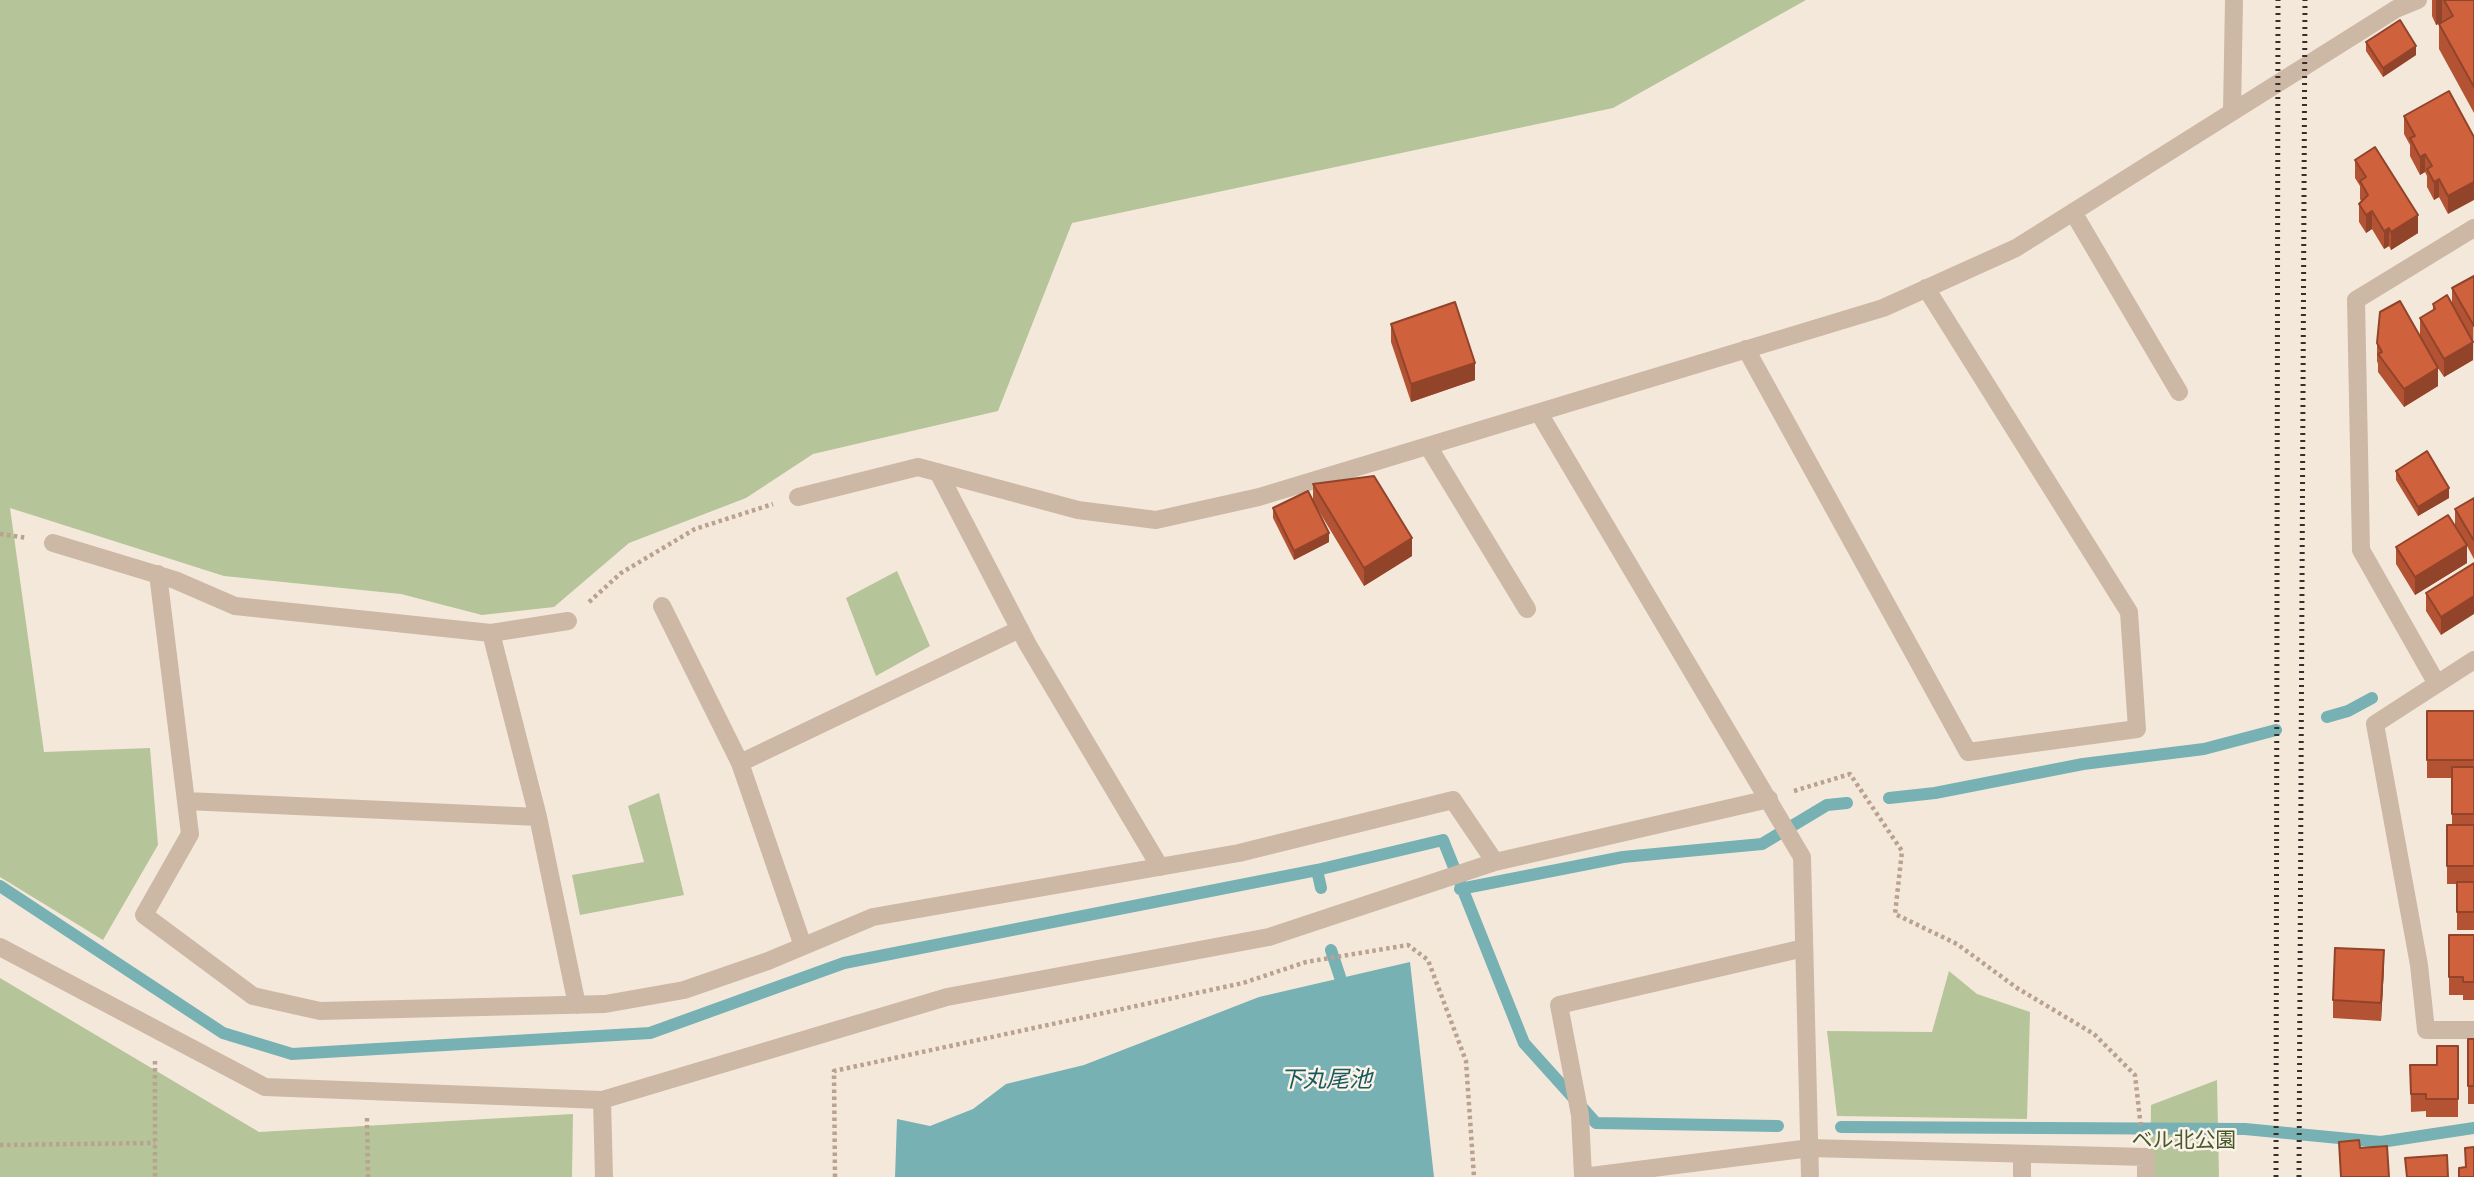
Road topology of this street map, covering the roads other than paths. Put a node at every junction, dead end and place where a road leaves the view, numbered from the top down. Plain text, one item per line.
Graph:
1 (2234, 0) edge
2 (2418, 0) edge
3 (2232, 112) junction
4 (2073, 212) junction
5 (2474, 228) edge
6 (1926, 288) junction
7 (1746, 349) junction
8 (2179, 392) dead end
9 (1539, 412) junction
10 (1428, 446) junction
11 (938, 472) junction
12 (798, 497) road end
13 (53, 543) dead end
14 (158, 574) junction
15 (662, 606) dead end
16 (1527, 609) dead end
17 (568, 621) road end
18 (1020, 629) junction
19 (491, 633) junction
20 (2474, 660) edge
21 (2437, 684) junction
22 (740, 763) junction
23 (186, 801) junction
24 (1772, 804) junction
25 (538, 817) junction
26 (1495, 862) junction
27 (1160, 867) junction
28 (803, 946) junction
29 (0, 947) edge
30 (1804, 948) junction
31 (576, 1005) junction
32 (2474, 1030) edge
33 (602, 1100) junction
34 (1810, 1148) junction
35 (2022, 1154) junction
36 (1583, 1176) edge
37 (604, 1177) edge
38 (1810, 1177) edge
39 (2022, 1177) edge
40 (2146, 1177) edge

1 - 3 street
2 - 3 street
3 - 4 street
4 - 6 street
4 - 8 street
5 - 21 street
6 - 7 street
6 - 7 street
7 - 9 street
9 - 10 street
9 - 24 street
10 - 11 street
10 - 16 street
11 - 12 street
11 - 18 street
13 - 14 street
14 - 19 street
14 - 23 street
15 - 22 street
17 - 19 street
18 - 22 street
18 - 27 street
19 - 25 street
20 - 21 street
21 - 32 street
22 - 28 street
23 - 25 street
23 - 31 street
24 - 26 street
24 - 30 street
25 - 31 street
26 - 27 street
26 - 33 street
27 - 28 street
28 - 31 street
29 - 33 street
30 - 34 street
30 - 36 street
33 - 37 street
34 - 35 street
34 - 36 street
34 - 38 street
35 - 39 street
35 - 40 street

